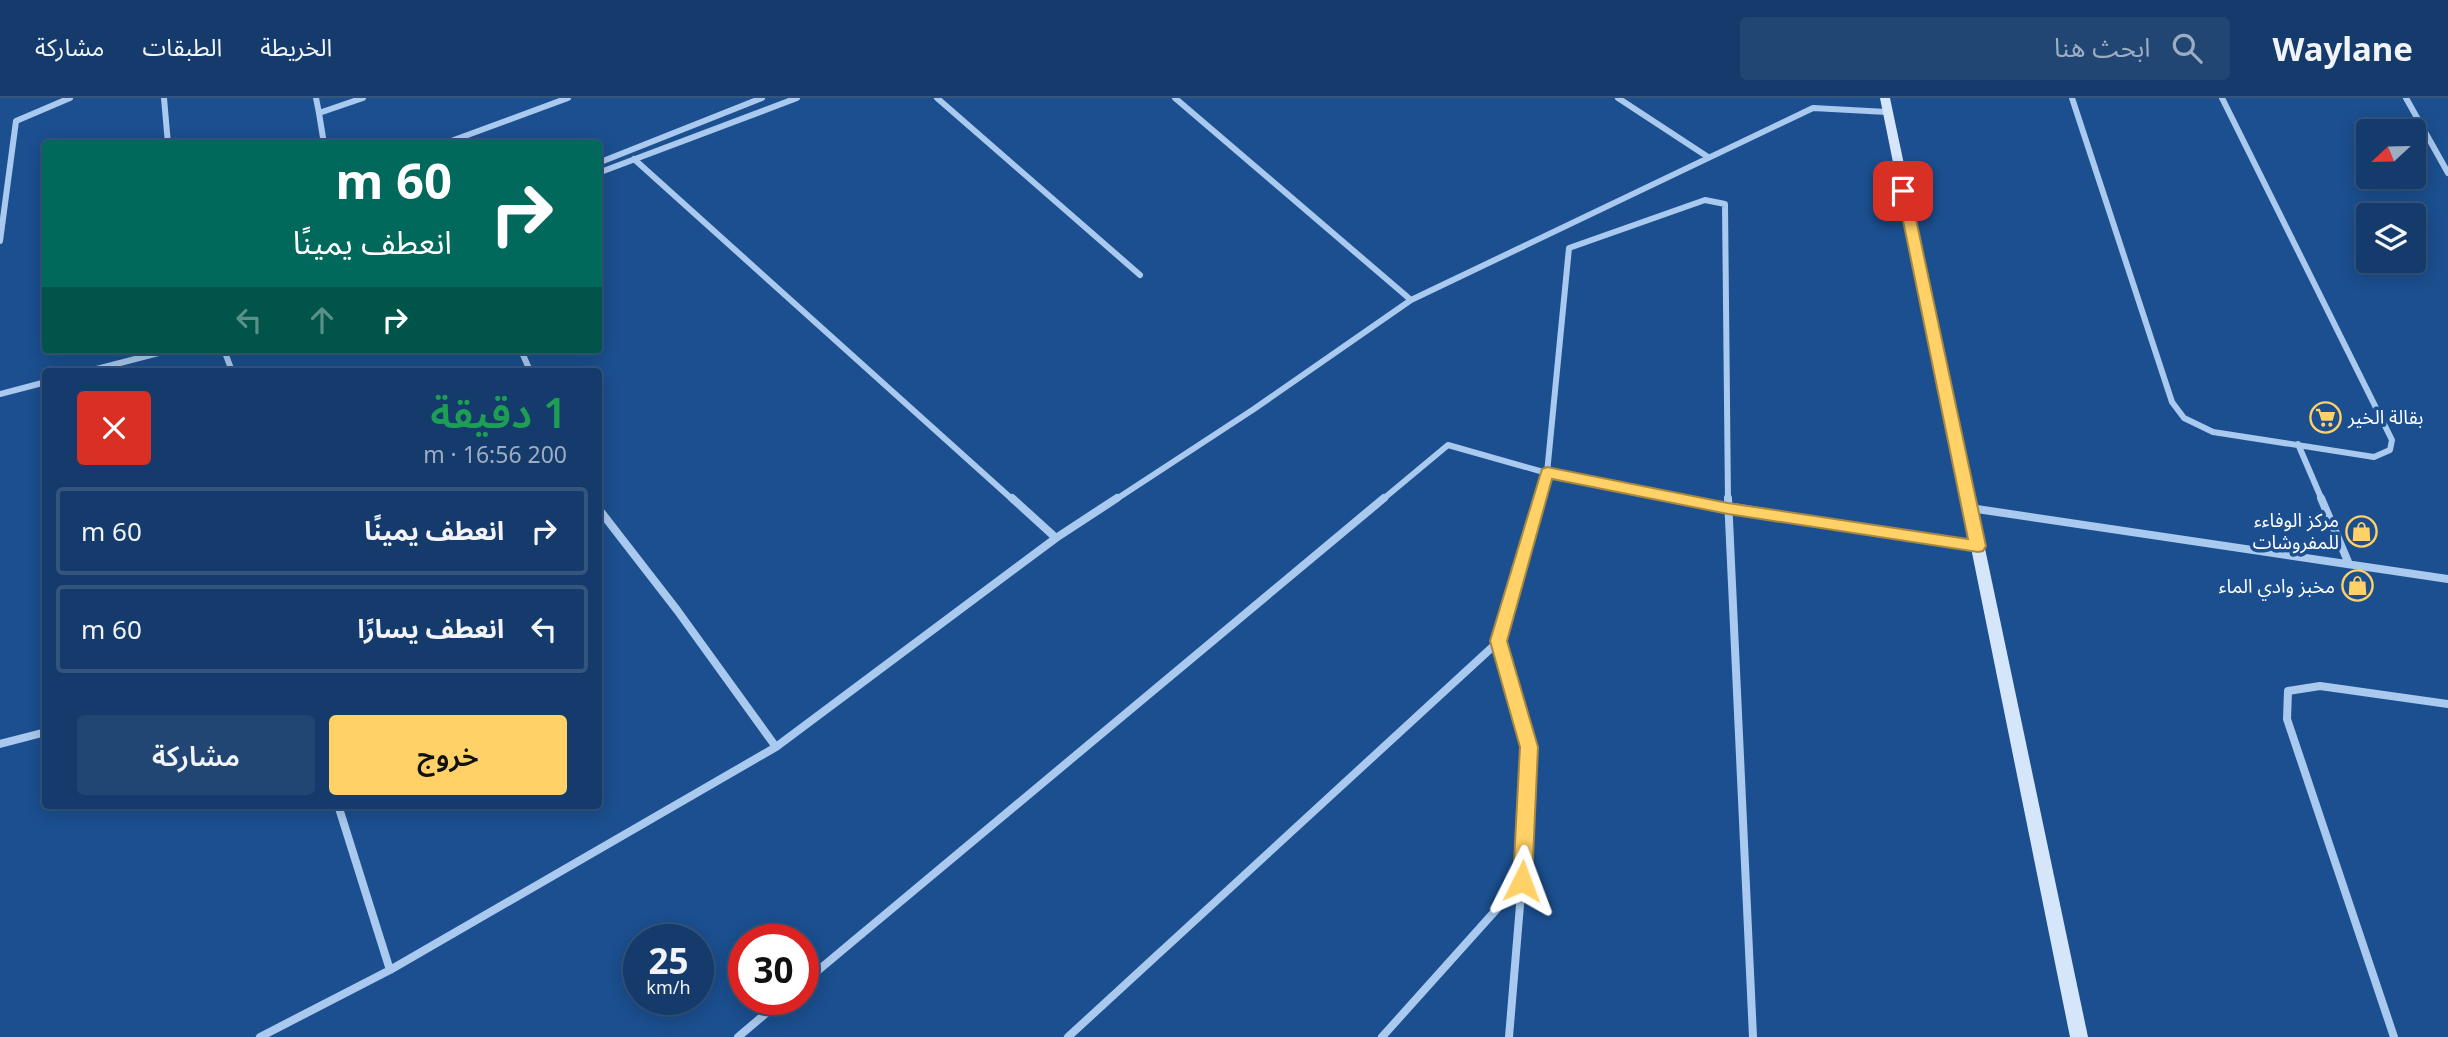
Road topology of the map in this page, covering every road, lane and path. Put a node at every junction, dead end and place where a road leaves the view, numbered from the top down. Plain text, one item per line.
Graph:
1 (70, 98) edge
2 (164, 98) edge
3 (316, 98) edge
4 (363, 98) edge
5 (568, 98) edge
6 (762, 98) edge
7 (797, 98) edge
8 (937, 98) edge
9 (1175, 98) edge
10 (1618, 98) edge
11 (1885, 98) edge
12 (2072, 98) edge
13 (2222, 98) edge
14 (2406, 98) edge
15 (1887, 112) junction
16 (319, 113) junction
17 (168, 140) edge
18 (323, 140) edge
19 (454, 140) edge
20 (1708, 157) junction
21 (634, 159) junction
22 (602, 161) edge
23 (602, 171) edge
24 (2448, 173) edge
25 (0, 241) edge
26 (1140, 275) dead end
27 (1411, 300) junction
28 (155, 354) edge
29 (101, 368) edge
30 (42, 383) edge
31 (0, 394) edge
32 (2298, 444) junction
33 (1547, 473) junction
34 (1728, 508) junction
35 (1969, 508) junction
36 (602, 513) edge
37 (1056, 538) junction
38 (1978, 546) junction
39 (2349, 564) junction
40 (2448, 579) edge
41 (1499, 641) junction
42 (2448, 704) edge
43 (42, 733) edge
44 (0, 744) edge
45 (776, 747) junction
46 (339, 809) edge
47 (1522, 881) junction
48 (390, 970) junction
49 (819, 970) edge
50 (764, 1015) edge
51 (260, 1037) edge
52 (738, 1037) edge
53 (1068, 1037) edge
54 (1382, 1037) edge
55 (1509, 1037) edge
56 (1753, 1037) edge
57 (2079, 1037) edge
58 (2395, 1037) edge

1 - 25 street
2 - 17 street
3 - 16 street
4 - 16 street
5 - 19 street
6 - 22 street
7 - 21 street
8 - 26 street
9 - 27 street
10 - 20 street
11 - 15 street
12 - 32 street
13 - 32 street
14 - 24 street
15 - 20 street
15 - 35 street
16 - 18 street
20 - 27 street
21 - 23 street
21 - 37 street
27 - 37 street
28 - 29 street
30 - 31 street
32 - 39 street
33 - 34 street
33 - 34 street
33 - 41 street
33 - 49 street
34 - 38 street
34 - 56 street
35 - 38 street
35 - 39 street
36 - 45 street
37 - 45 street
38 - 57 street
39 - 40 street
41 - 47 street
41 - 53 street
42 - 58 street
43 - 44 street
45 - 48 street
46 - 48 street
47 - 54 street
47 - 55 street
48 - 51 street
50 - 52 street

